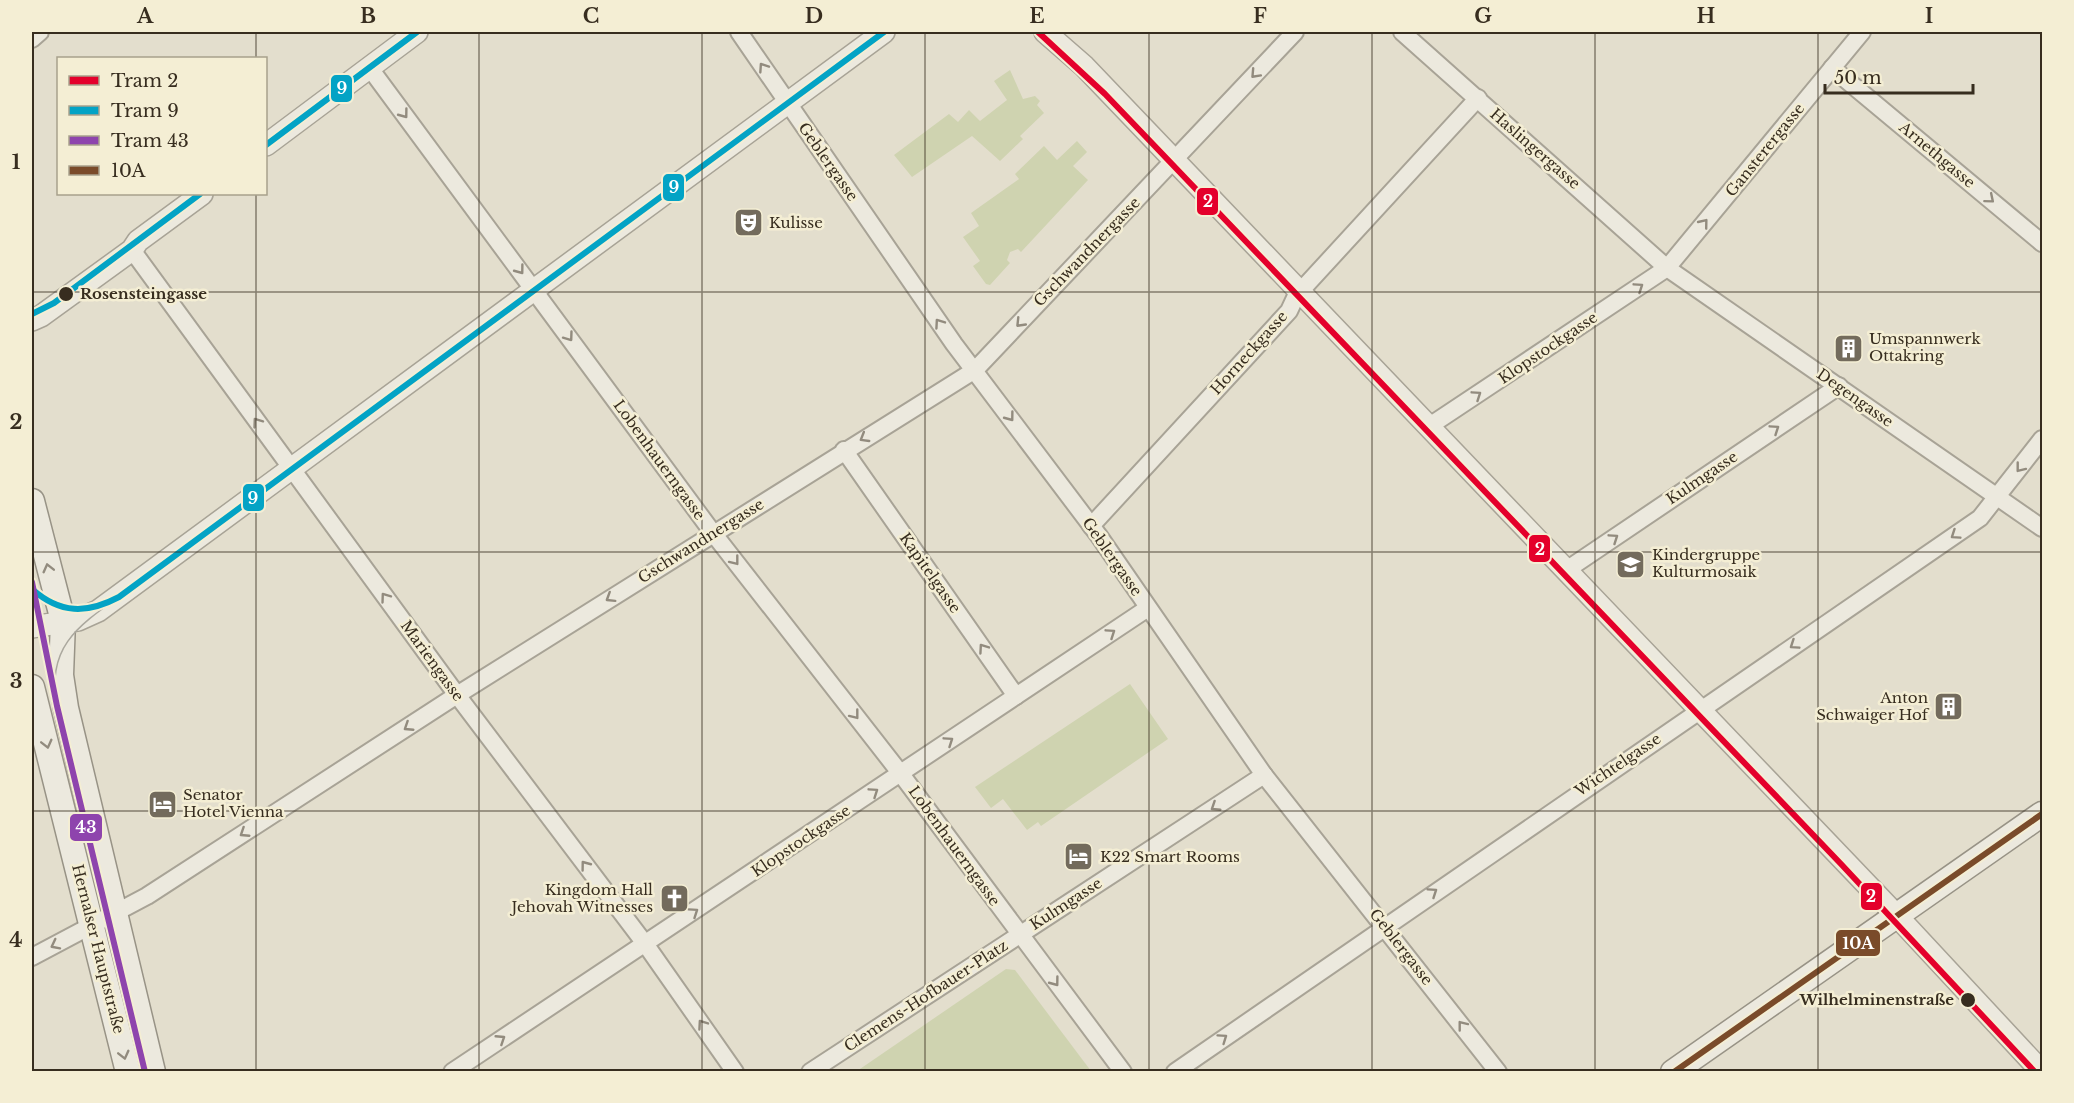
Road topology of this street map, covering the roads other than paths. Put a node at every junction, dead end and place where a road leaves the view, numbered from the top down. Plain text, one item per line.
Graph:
1 (40, 32) edge
2 (417, 32) edge
3 (739, 32) edge
4 (884, 32) edge
5 (1045, 32) edge
6 (1294, 32) edge
7 (1402, 32) edge
8 (1862, 32) edge
9 (32, 39) edge
10 (369, 67) junction
11 (1832, 68) junction
12 (1478, 98) junction
13 (788, 103) junction
14 (267, 144) edge
15 (1174, 161) junction
16 (201, 195) edge
17 (2043, 243) edge
18 (132, 250) junction
19 (1667, 268) junction
20 (535, 290) junction
21 (1299, 292) junction
22 (32, 320) edge
23 (975, 370) junction
24 (1839, 386) junction
25 (1428, 427) junction
26 (2043, 440) edge
27 (844, 450) junction
28 (292, 470) junction
29 (1998, 496) junction
30 (32, 501) edge
31 (1091, 526) junction
32 (2043, 528) edge
33 (713, 533) junction
34 (1565, 571) junction
35 (1148, 608) junction
36 (63, 621) junction
37 (32, 627) edge
38 (32, 687) edge
39 (457, 695) junction
40 (1016, 696) junction
41 (1699, 709) junction
42 (901, 774) junction
43 (1263, 775) junction
44 (2043, 814) edge
45 (114, 912) junction
46 (1896, 915) junction
47 (92, 924) junction
48 (1384, 925) junction
49 (1019, 935) junction
50 (646, 945) junction
51 (32, 957) edge
52 (2038, 1068) edge
53 (128, 1071) edge
54 (153, 1071) edge
55 (452, 1071) edge
56 (735, 1071) edge
57 (810, 1071) edge
58 (1123, 1071) edge
59 (1175, 1071) edge
60 (1498, 1071) edge
61 (1673, 1071) edge

1 - 9 street
2 - 10 street
13 -> 3 street, Geblergasse
4 - 13 street
5 - 15 street
6 -> 15 street, Gschwandnergasse
7 - 12 street, Haslingergasse
8 - 11 street, Gansterergasse
10 - 14 street
10 -> 20 street, Lobenhauerngasse
11 -> 17 street, Arnethgasse
19 -> 11 street, Gansterergasse
12 - 19 street, Haslingergasse
12 - 21 street, Horneckgasse
13 - 20 street
23 -> 13 street, Geblergasse
15 - 21 street
15 -> 23 street, Gschwandnergasse
16 - 18 street
18 - 22 street
28 -> 18 street, Mariengasse
19 - 24 street, Degengasse
25 -> 19 street, Klopstockgasse
20 - 28 street
20 -> 33 street, Lobenhauerngasse
21 - 25 street
21 - 31 street, Horneckgasse
23 -> 27 street, Gschwandnergasse
23 -> 31 street, Geblergasse
24 - 29 street, Degengasse
34 -> 24 street, Kulmgasse
25 - 34 street
26 -> 29 street, Wichtelgasse
27 - 33 street, Gschwandnergasse
40 -> 27 street, Kapitelgasse
28 - 36 street
39 -> 28 street, Mariengasse
29 - 32 street, Degengasse
29 -> 41 street, Wichtelgasse
36 -> 30 main road, Hernalser Hauptstraße
31 - 35 street, Geblergasse
33 -> 39 street, Gschwandnergasse
33 -> 42 street, Lobenhauerngasse
34 - 41 street
40 -> 35 street, Klopstockgasse
35 - 43 street, Geblergasse
36 - 37 street
36 - 45 main road, Hernalser Hauptstraße
38 -> 47 main road, Hernalser Hauptstraße
39 -> 45 street, Gschwandnergasse
50 -> 39 street, Mariengasse
42 -> 40 street, Klopstockgasse
41 - 46 street
48 -> 41 street, Wichtelgasse
42 - 49 street, Lobenhauerngasse
50 -> 42 street, Klopstockgasse
43 - 48 street, Geblergasse
43 -> 49 street, Kulmgasse
44 - 46 main road
45 - 47 street, Gschwandnergasse
45 - 54 main road, Hernalser Hauptstraße
46 - 52 street
46 - 61 main road
47 -> 51 street, Gschwandnergasse
47 -> 53 main road, Hernalser Hauptstraße
59 -> 48 street, Wichtelgasse
60 -> 48 street, Geblergasse
49 - 57 street, Clemens-Hofbauer-Platz
49 -> 58 street, Clemens-Hofbauer-Platz
55 -> 50 street, Klopstockgasse
56 -> 50 street, Mariengasse

